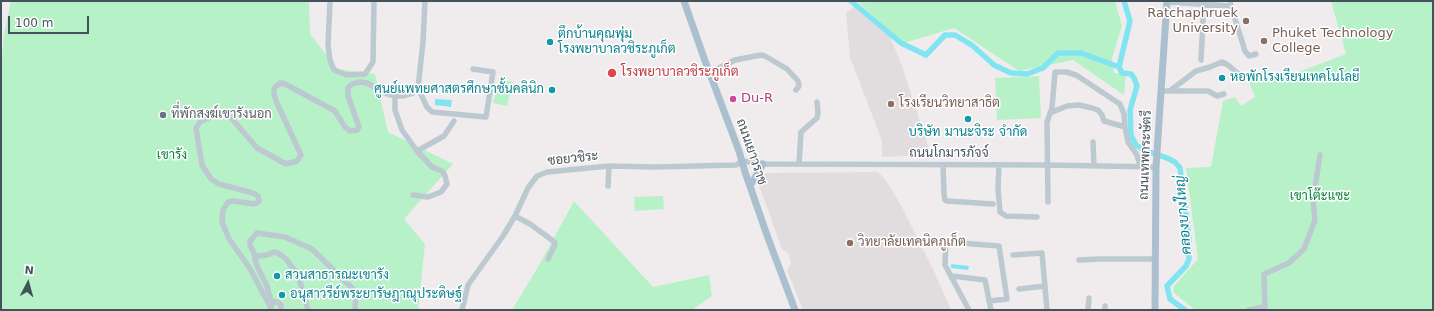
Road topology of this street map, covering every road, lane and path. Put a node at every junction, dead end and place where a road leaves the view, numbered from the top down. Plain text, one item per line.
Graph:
1 (330, 1) edge
2 (374, 1) edge
3 (424, 1) edge
4 (684, 1) edge
5 (1167, 2) edge
6 (1204, 2) edge
7 (1230, 4) edge
8 (1256, 54) dead end
9 (1200, 60) dead end
10 (472, 69) dead end
11 (709, 73) junction
12 (1243, 78) dead end
13 (418, 88) junction
14 (796, 90) dead end
15 (1171, 90) junction
16 (1161, 91) junction
17 (1224, 94) dead end
18 (395, 96) junction
19 (817, 102) dead end
20 (1050, 113) junction
21 (454, 121) dead end
22 (1124, 127) junction
23 (1094, 142) dead end
24 (417, 151) junction
25 (1320, 155) dead end
26 (743, 161) junction
27 (762, 164) junction
28 (799, 164) junction
29 (1047, 164) junction
30 (943, 165) junction
31 (999, 165) junction
32 (609, 166) junction
33 (1094, 166) junction
34 (1140, 166) junction
35 (1156, 167) junction
36 (608, 186) dead end
37 (750, 186) junction
38 (413, 195) dead end
39 (1048, 202) dead end
40 (993, 204) dead end
41 (515, 216) junction
42 (1037, 217) dead end
43 (935, 241) dead end
44 (946, 242) junction
45 (254, 253) junction
46 (262, 255) junction
47 (1013, 255) dead end
48 (256, 259) junction
49 (548, 259) dead end
50 (1155, 259) junction
51 (1079, 260) dead end
52 (952, 276) junction
53 (1045, 286) junction
54 (1019, 289) dead end
55 (1090, 298) dead end
56 (989, 302) junction
57 (271, 305) edge
58 (281, 310) edge
59 (308, 310) edge
60 (355, 310) edge
61 (462, 310) edge
62 (795, 310) edge
63 (968, 310) edge
64 (991, 310) edge
65 (1047, 310) edge
66 (1088, 310) edge
67 (1155, 310) edge
68 (1250, 310) edge
69 (1265, 310) edge

1 - 2 street
3 - 13 street
4 - 11 main road, ถนนเยาวราช
5 - 6 street
5 - 16 main road, ถนนเทพกระษัตรี
6 - 7 street
6 - 9 street
7 - 8 street
10 - 13 street
11 - 14 street
11 - 26 main road, ถนนเยาวราช
12 - 15 street
13 - 18 street
15 - 16 street
15 - 17 street
16 - 35 main road, ถนนเทพกระษัตรี
18 - 24 street
18 - 57 street
19 - 28 street
20 - 22 street
20 - 22 street
20 - 29 street
21 - 24 street
22 - 34 street
23 - 33 street
24 - 38 street
25 - 69 street
26 - 27 street, ถนนโกมารภัจจ์
26 - 32 street, ซอยวชิระ
26 - 37 main road, ถนนเยาวราช
27 - 28 street, ถนนโกมารภัจจ์
27 - 37 main road
28 - 30 street, ถนนโกมารภัจจ์
29 - 31 street, ถนนโกมารภัจจ์
29 - 33 street, ถนนโกมารภัจจ์
29 - 39 street
30 - 31 street, ถนนโกมารภัจจ์
30 - 40 street
31 - 42 street
32 - 36 street
32 - 41 street, ซอยวชิระ
33 - 34 street, ถนนโกมารภัจจ์
34 - 35 street, ถนนโกมารภัจจ์
35 - 50 main road, ถนนเทพกระษัตรี
37 - 62 main road, ถนนเยาวราช
41 - 49 street
41 - 61 street, ซอยวชิระ
43 - 44 street
44 - 52 street
44 - 56 street
45 - 46 street
45 - 48 street
45 - 60 street
46 - 48 street
46 - 59 street
47 - 53 street
48 - 57 street
50 - 51 street
50 - 67 main road, ถนนเทพกระษัตรี
52 - 56 street
52 - 63 street
53 - 54 street
53 - 65 street
55 - 66 street
56 - 64 street
57 - 58 street
68 - 69 street

